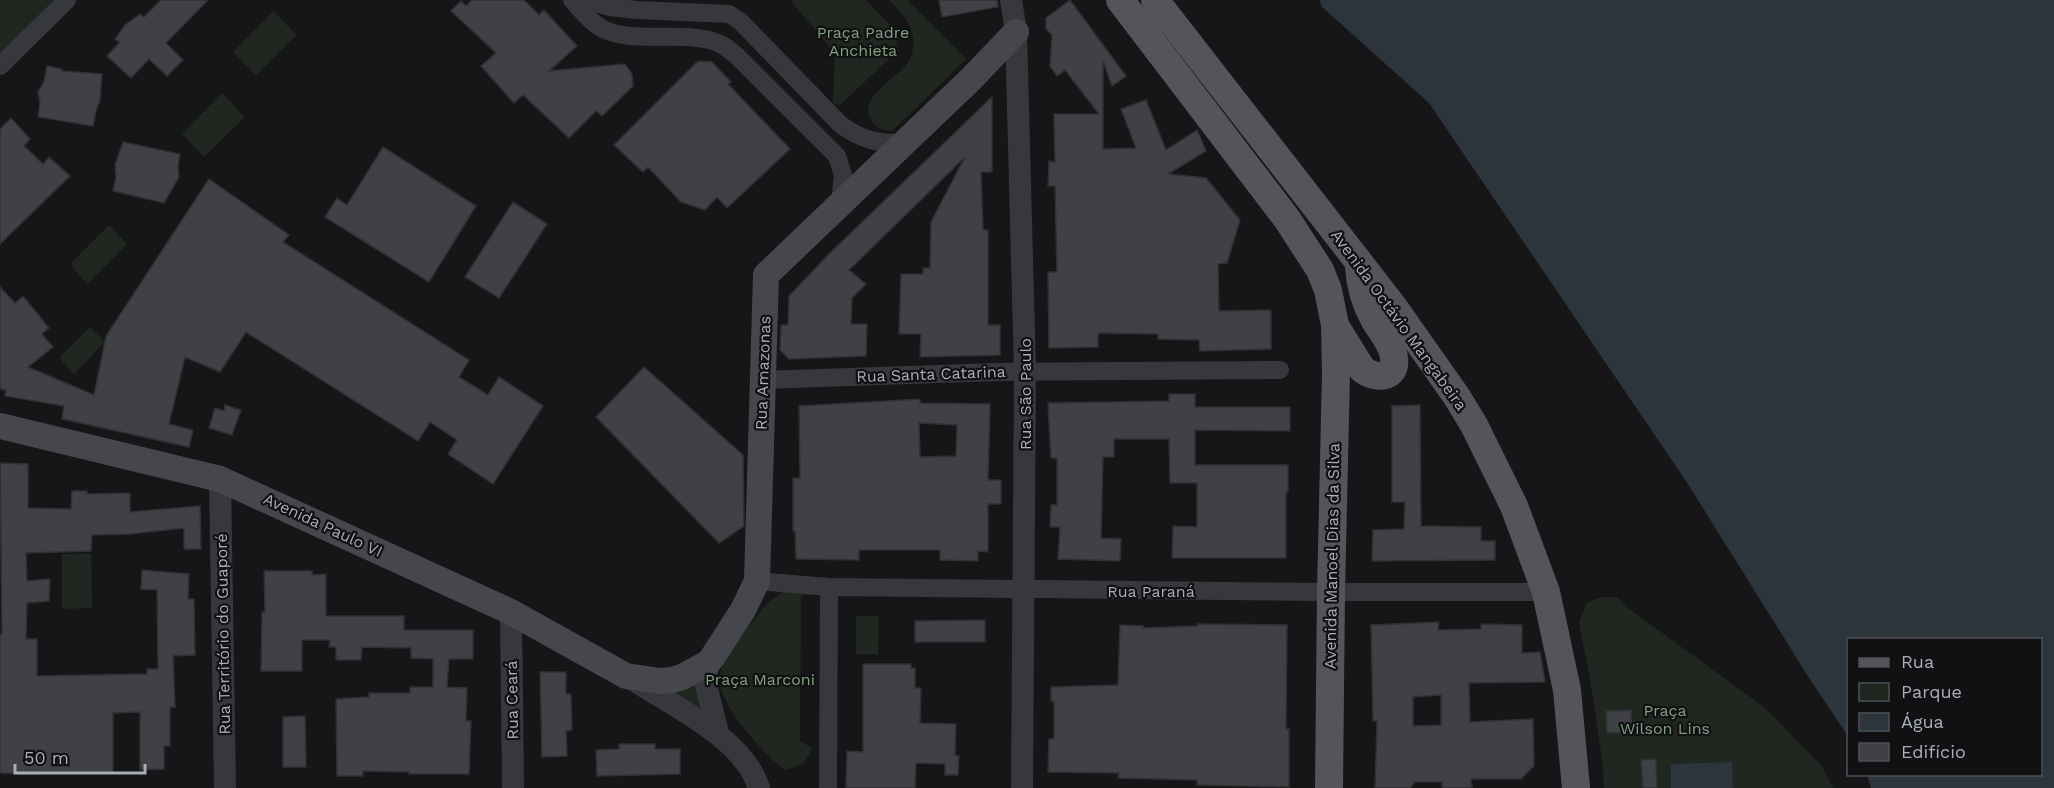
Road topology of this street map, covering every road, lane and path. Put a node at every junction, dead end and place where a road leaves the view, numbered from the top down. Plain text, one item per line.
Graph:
1 (67, 0) edge
2 (572, 0) edge
3 (585, 0) edge
4 (1011, 0) edge
5 (1120, 0) edge
6 (1155, 0) edge
7 (719, 12) junction
8 (1016, 32) junction
9 (711, 40) junction
10 (0, 66) edge
11 (903, 143) junction
12 (840, 203) junction
13 (1359, 262) junction
14 (1335, 325) junction
15 (1280, 370) dead end
16 (1025, 372) junction
17 (762, 380) junction
18 (0, 426) edge
19 (220, 479) junction
20 (757, 581) junction
21 (829, 587) junction
22 (1024, 590) junction
23 (1331, 592) junction
24 (1546, 592) junction
25 (511, 612) junction
26 (708, 663) junction
27 (626, 676) junction
28 (718, 733) junction
29 (225, 788) edge
30 (513, 788) edge
31 (759, 788) edge
32 (828, 788) edge
33 (1022, 788) edge
34 (1329, 788) edge
35 (1576, 788) edge

1 - 10 street
2 - 9 street
3 - 7 street
4 - 8 street, Rua São Paulo
5 - 14 main road, Avenida Octávio Mangabeira
6 - 13 main road, Avenida Octávio Mangabeira
7 - 9 street
7 - 11 street
8 - 11 main road, Rua Amazonas
8 - 16 street, Rua São Paulo
9 - 12 street
11 - 12 main road, Rua Amazonas
12 - 17 main road, Rua Amazonas
13 - 14 main road
13 - 24 main road, Avenida Octávio Mangabeira
14 - 23 main road, Avenida Manoel Dias da Silva
15 - 16 street, Rua Santa Catarina
16 - 17 street, Rua Santa Catarina
16 - 22 street, Rua São Paulo
17 - 20 main road, Rua Amazonas
18 - 19 main road, Avenida Paulo VI
19 - 25 main road, Avenida Paulo VI
19 - 29 street, Rua Território do Guaporé
20 - 21 street, Rua Paraná
20 - 26 main road, Rua Amazonas
21 - 22 street, Rua Paraná
21 - 32 street
22 - 23 street, Rua Paraná
22 - 33 street, Rua São Paulo
23 - 24 street, Rua Paraná
23 - 34 main road, Avenida Manoel Dias da Silva
24 - 35 main road, Avenida Octávio Mangabeira
25 - 27 main road, Avenida Paulo VI
25 - 30 street, Rua Ceará
26 - 27 main road, Avenida Paulo VI
26 - 28 street
27 - 28 street, Avenida Paulo VI
28 - 31 street

